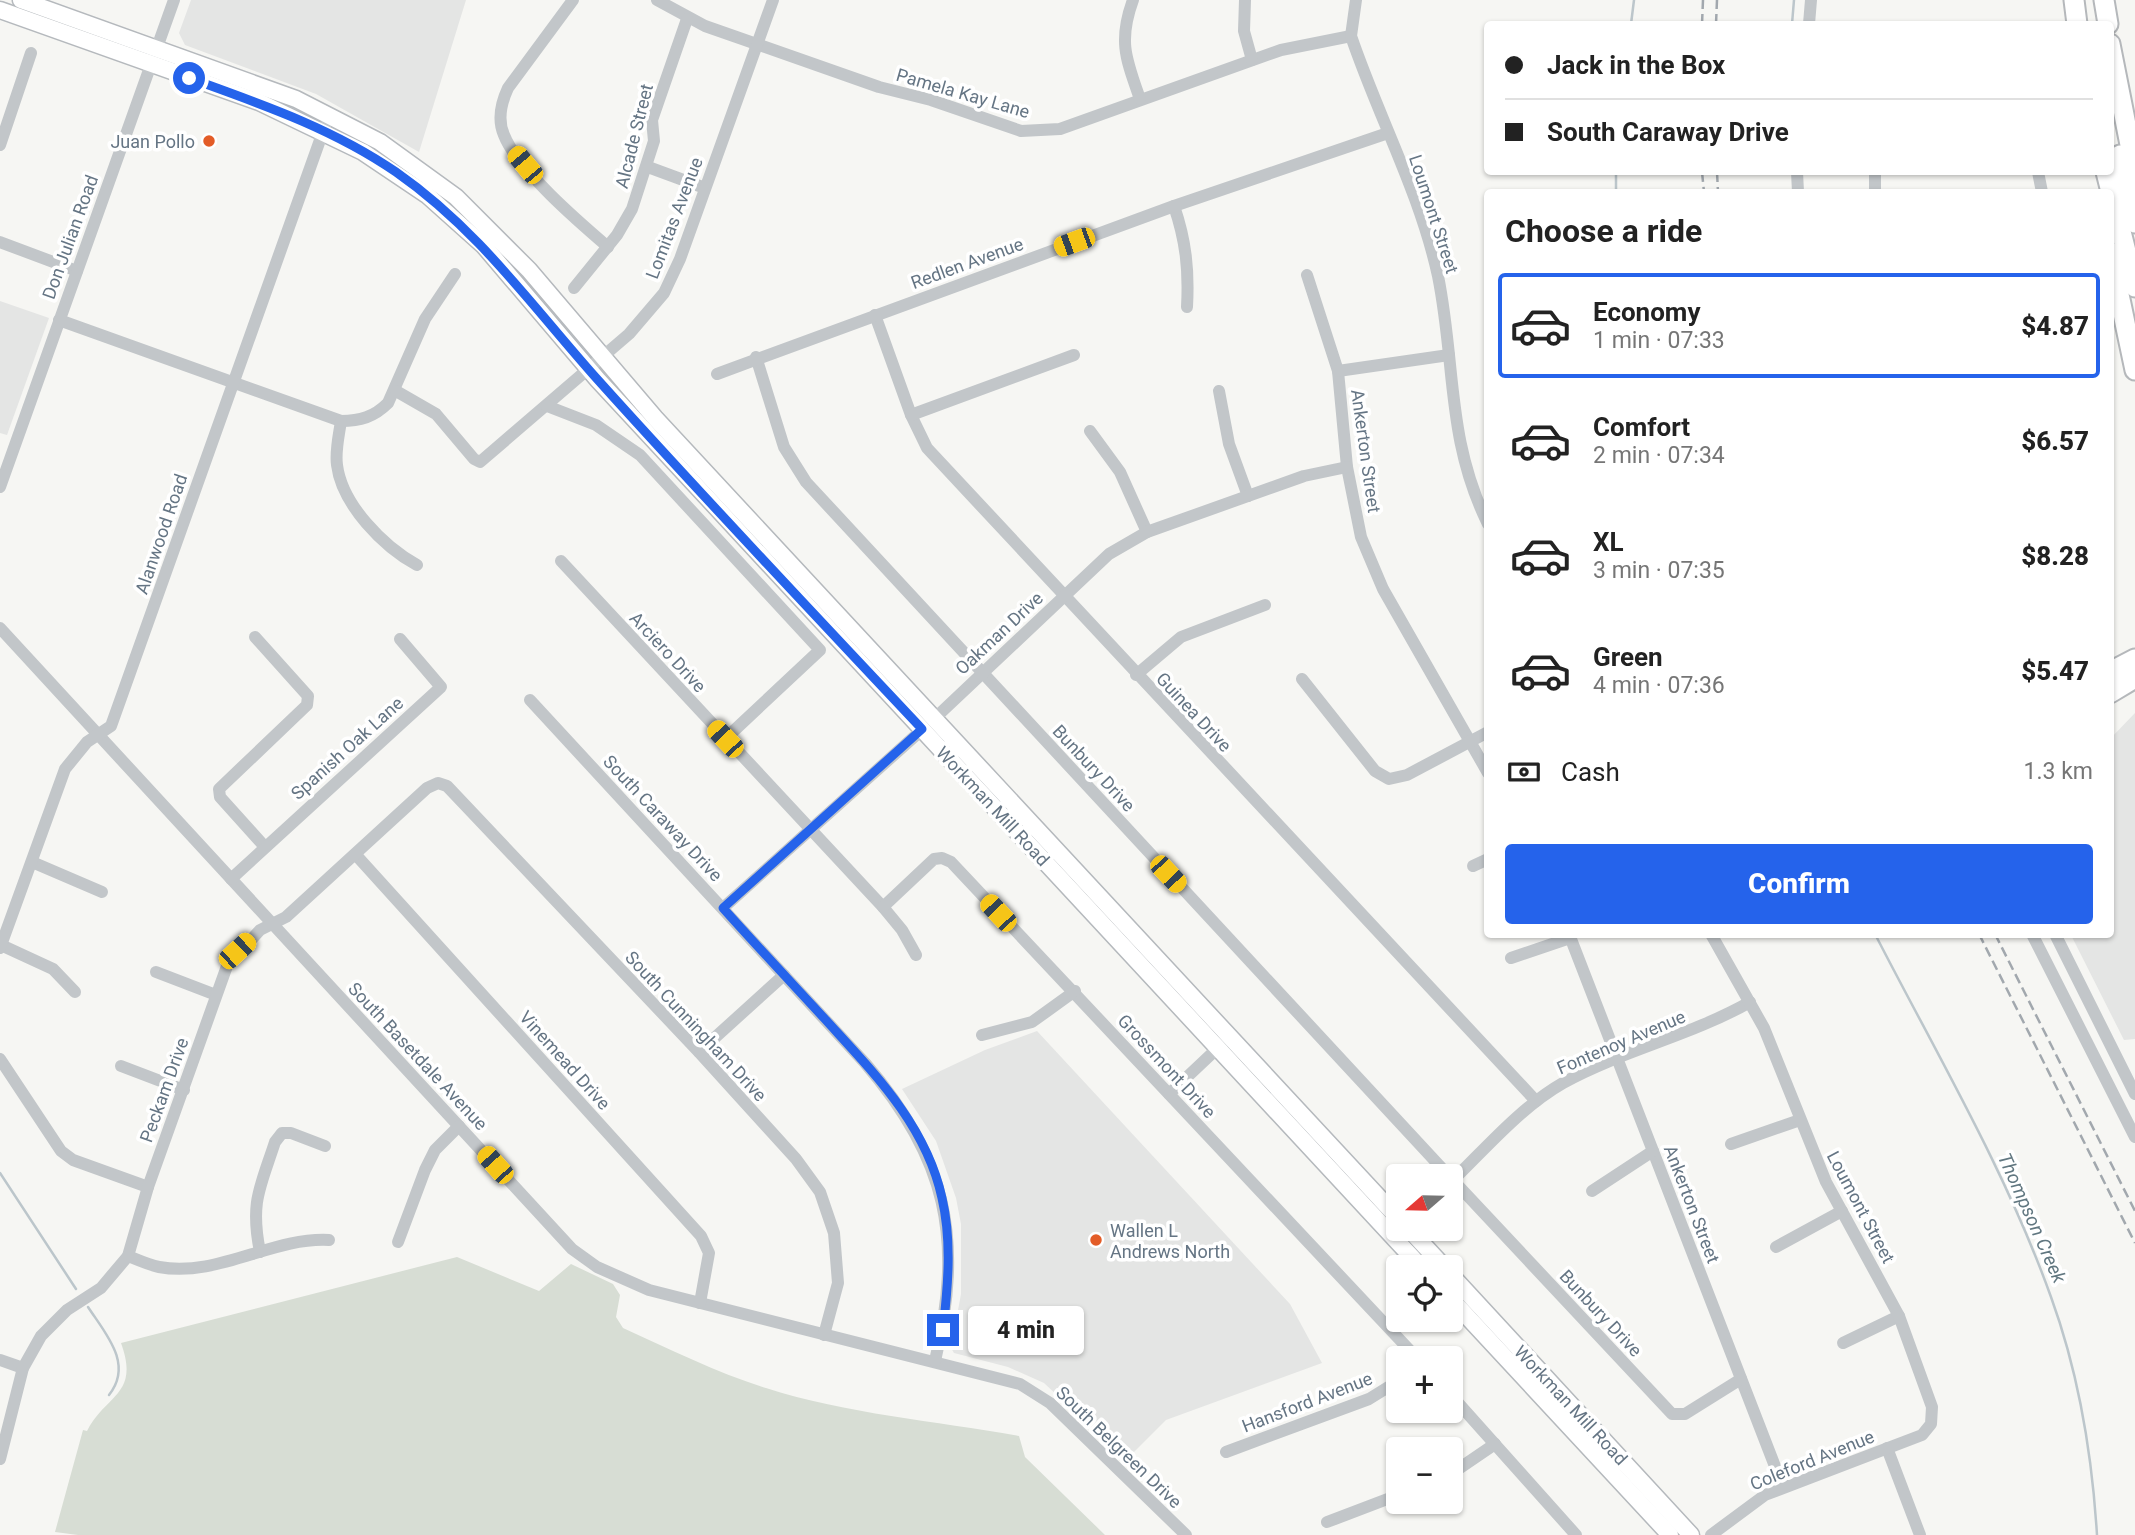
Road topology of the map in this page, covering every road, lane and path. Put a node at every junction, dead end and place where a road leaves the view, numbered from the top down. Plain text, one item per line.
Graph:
1 (21, 0) edge
2 (174, 0) edge
3 (573, 0) edge
4 (657, 0) edge
5 (773, 0) edge
6 (1133, 0) edge
7 (1245, 0) edge
8 (1356, 0) edge
9 (1811, 0) edge
10 (2074, 0) edge
11 (2091, 0) edge
12 (2104, 0) edge
13 (0, 10) edge
14 (687, 19) junction
15 (1809, 21) edge
16 (2077, 21) edge
17 (2094, 21) edge
18 (2108, 21) edge
19 (1351, 36) junction
20 (757, 44) junction
21 (31, 53) dead end
22 (153, 56) junction
23 (1252, 60) junction
24 (2114, 64) edge
25 (1140, 99) junction
26 (326, 122) junction
27 (2114, 129) edge
28 (1388, 133) junction
29 (0, 145) edge
30 (648, 167) junction
31 (2135, 170) edge
32 (705, 188) junction
33 (2114, 203) edge
34 (1174, 206) junction
35 (2135, 222) edge
36 (0, 242) edge
37 (608, 247) junction
38 (77, 271) junction
39 (2114, 271) edge
40 (454, 274) dead end
41 (1307, 275) dead end
42 (2135, 286) edge
43 (575, 288) dead end
44 (1187, 307) dead end
45 (875, 315) junction
46 (59, 320) junction
47 (1074, 355) dead end
48 (1449, 355) junction
49 (755, 357) junction
50 (596, 365) junction
51 (2135, 370) edge
52 (1338, 371) junction
53 (717, 374) dead end
54 (232, 384) junction
55 (396, 391) junction
56 (1219, 391) dead end
57 (547, 406) junction
58 (911, 415) junction
59 (341, 421) junction
60 (1090, 431) dead end
61 (0, 443) edge
62 (14, 447) junction
63 (1347, 467) junction
64 (0, 487) edge
65 (1248, 496) junction
66 (1484, 514) edge
67 (1147, 532) junction
68 (561, 561) dead end
69 (417, 565) dead end
70 (1064, 597) junction
71 (1265, 605) dead end
72 (0, 628) edge
73 (255, 636) dead end
74 (400, 639) dead end
75 (2135, 659) edge
76 (2114, 670) edge
77 (982, 673) junction
78 (1136, 675) junction
79 (2135, 678) edge
80 (1302, 679) dead end
81 (2114, 691) edge
82 (530, 700) dead end
83 (928, 724) junction
84 (1484, 734) edge
85 (98, 736) junction
86 (725, 739) junction
87 (1470, 742) junction
88 (1484, 766) edge
89 (438, 783) joint
90 (810, 828) junction
91 (265, 847) junction
92 (356, 855) junction
93 (1484, 861) edge
94 (32, 862) junction
95 (1473, 866) dead end
96 (231, 879) junction
97 (102, 892) dead end
98 (883, 907) junction
99 (723, 908) junction
100 (272, 924) junction
101 (1564, 938) edge
102 (1570, 938) edge
103 (1713, 938) edge
104 (2034, 938) edge
105 (2057, 938) edge
106 (1, 947) edge
107 (2064, 952) junction
108 (916, 955) dead end
109 (1511, 958) dead end
110 (2045, 961) junction
111 (156, 972) dead end
112 (784, 975) junction
113 (1075, 991) junction
114 (75, 992) dead end
115 (216, 995) junction
116 (1749, 1002) junction
117 (982, 1035) dead end
118 (1230, 1037) junction
119 (1218, 1049) junction
120 (699, 1052) junction
121 (0, 1059) edge
122 (1618, 1059) junction
123 (121, 1066) dead end
124 (184, 1090) junction
125 (1169, 1094) junction
126 (2135, 1095) edge
127 (1536, 1101) junction
128 (2117, 1103) junction
129 (1800, 1119) junction
130 (459, 1126) junction
131 (2135, 1137) edge
132 (1731, 1144) dead end
133 (325, 1146) dead end
134 (1653, 1151) junction
135 (1437, 1164) edge
136 (1463, 1168) edge
137 (148, 1187) junction
138 (1592, 1191) dead end
139 (1463, 1192) edge
140 (1386, 1205) edge
141 (1842, 1211) junction
142 (1386, 1222) edge
143 (329, 1240) dead end
144 (1420, 1241) edge
145 (398, 1242) dead end
146 (1776, 1247) dead end
147 (260, 1252) junction
148 (1433, 1255) edge
149 (128, 1256) junction
150 (1463, 1288) edge
151 (700, 1303) junction
152 (1463, 1312) edge
153 (1899, 1316) junction
154 (824, 1335) junction
155 (1843, 1343) dead end
156 (1406, 1346) edge
157 (0, 1360) edge
158 (935, 1361) junction
159 (23, 1368) junction
160 (987, 1374) joint
161 (1741, 1379) junction
162 (1386, 1388) edge
163 (1463, 1408) edge
164 (1931, 1424) joint
165 (1495, 1444) junction
166 (1887, 1448) junction
167 (1226, 1452) dead end
168 (0, 1459) edge
169 (1463, 1466) edge
170 (1783, 1487) junction
171 (1386, 1500) edge
172 (1327, 1522) dead end
173 (1571, 1533) edge
174 (1186, 1535) edge
175 (1670, 1535) edge
176 (1691, 1535) edge
177 (1710, 1535) edge
178 (1920, 1535) edge

1 - 22 main road, Workman Mill Road
2 - 22 street, Don Julian Road
3 - 37 street
4 - 14 street, Pamela Kay Lane
5 - 20 street, Lomitas Avenue
6 - 25 street
7 - 23 street
8 - 19 street, Loumont Street
9 - 15 street
10 - 16 highway
11 - 17 highway
12 - 18 highway
13 - 22 main road, Workman Mill Road
14 - 20 street, Pamela Kay Lane
14 - 30 street, Alcade Street
19 - 23 street, Pamela Kay Lane
19 - 28 street, Loumont Street
20 - 25 street, Pamela Kay Lane
20 - 32 street, Lomitas Avenue
21 - 29 street
22 - 26 main road, Workman Mill Road
22 - 38 street, Don Julian Road
23 - 25 street, Pamela Kay Lane
24 - 31 highway
26 - 50 main road, Workman Mill Road
26 - 54 street, Alanwood Road
27 - 35 highway
28 - 34 street, Redlen Avenue
28 - 48 street, Loumont Street
30 - 32 street
30 - 37 street, Alcade Street
32 - 50 street, Lomitas Avenue
33 - 42 highway
34 - 44 street
34 - 45 street, Redlen Avenue
36 - 38 street
37 - 43 street, Alcade Street
38 - 46 street, Don Julian Road
39 - 51 highway
40 - 55 street
41 - 52 street, Ankerton Street
45 - 49 street, Redlen Avenue
45 - 58 street, Guinea Drive
46 - 54 street
46 - 62 street, Don Julian Road
47 - 58 street
48 - 52 street
48 - 66 street, Loumont Street
49 - 53 street, Redlen Avenue
49 - 77 street, Bunbury Drive
50 - 57 street, Lomitas Avenue
50 - 83 main road, Workman Mill Road
52 - 63 street, Ankerton Street
54 - 59 street
54 - 85 street, Alanwood Road
55 - 57 street, Lomitas Avenue
55 - 59 street
56 - 65 street
57 - 86 street
58 - 70 street, Guinea Drive
59 - 69 street
60 - 67 street
61 - 62 street
62 - 64 street, Don Julian Road
63 - 65 street, Oakman Drive
63 - 87 street, Ankerton Street
65 - 67 street, Oakman Drive
67 - 70 street, Oakman Drive
68 - 86 street, Arciero Drive
70 - 77 street, Oakman Drive
70 - 78 street, Guinea Drive
71 - 78 street
72 - 85 street, South Basetdale Avenue
73 - 91 street
74 - 91 street, Spanish Oak Lane
75 - 76 highway
77 - 83 street, Oakman Drive
77 - 135 street, Bunbury Drive
78 - 127 street, Guinea Drive
79 - 81 highway
80 - 87 street
82 - 99 street, South Caraway Drive
83 - 90 street, Oakman Drive
83 - 118 main road, Workman Mill Road
83 - 119 main road, Workman Mill Road
84 - 87 street
85 - 94 street, Alanwood Road
85 - 96 street, South Basetdale Avenue
86 - 90 street, Arciero Drive
87 - 88 street, Ankerton Street
89 - 92 street, Peckam Drive
89 - 120 street, South Cunningham Drive
90 - 98 street, Arciero Drive
90 - 99 street, Oakman Drive
91 - 96 street, Spanish Oak Lane
92 - 100 street, Peckam Drive
92 - 151 street, Vinemead Drive
93 - 95 street
94 - 97 street
94 - 106 street, Alanwood Road
96 - 100 street, South Basetdale Avenue
98 - 108 street, Arciero Drive
98 - 113 street, Grossmont Drive
99 - 112 street, South Caraway Drive
100 - 115 street, Peckam Drive
100 - 130 street, South Basetdale Avenue
101 - 109 street
102 - 122 street, Ankerton Street
103 - 116 street, Loumont Street
104 - 110 street
105 - 107 street
106 - 114 street
107 - 110 street
107 - 126 street
110 - 128 street
111 - 115 street
112 - 120 street
112 - 158 street, South Caraway Drive
113 - 117 street
113 - 125 street, Grossmont Drive
115 - 124 street, Peckam Drive
116 - 122 street, Fontenoy Avenue
116 - 129 street, Loumont Street
118 - 119 street
118 - 140 main road, Workman Mill Road
119 - 125 street
119 - 142 main road, Workman Mill Road
120 - 154 street, South Cunningham Drive
121 - 137 street
122 - 127 street, Fontenoy Avenue
122 - 134 street, Ankerton Street
123 - 124 street
124 - 137 street, Peckam Drive
125 - 156 street, Grossmont Drive
126 - 128 street
127 - 136 street, Fontenoy Avenue
128 - 131 street
129 - 132 street
129 - 141 street, Loumont Street
130 - 145 street
130 - 151 street, South Basetdale Avenue
133 - 147 street
134 - 138 street
134 - 161 street, Ankerton Street
137 - 149 street, Peckam Drive
139 - 161 street, Bunbury Drive
141 - 146 street
141 - 153 street, Loumont Street
143 - 147 street
144 - 148 main road
147 - 149 street
149 - 159 street, Peckam Drive
150 - 176 main road, Workman Mill Road
151 - 154 street, South Basetdale Avenue
152 - 175 main road, Workman Mill Road
153 - 155 street
153 - 164 street, Loumont Street
154 - 158 street, South Basetdale Avenue
157 - 159 street
158 - 160 street, South Basetdale Avenue
159 - 168 street, Peckam Drive
160 - 174 street, South Belgreen Drive
161 - 170 street, Ankerton Street
162 - 167 street, Hansford Avenue
163 - 165 street
164 - 166 street, Coleford Avenue
165 - 169 street
165 - 173 street
166 - 170 street, Coleford Avenue
166 - 178 street
170 - 177 street, Coleford Avenue
171 - 172 street

